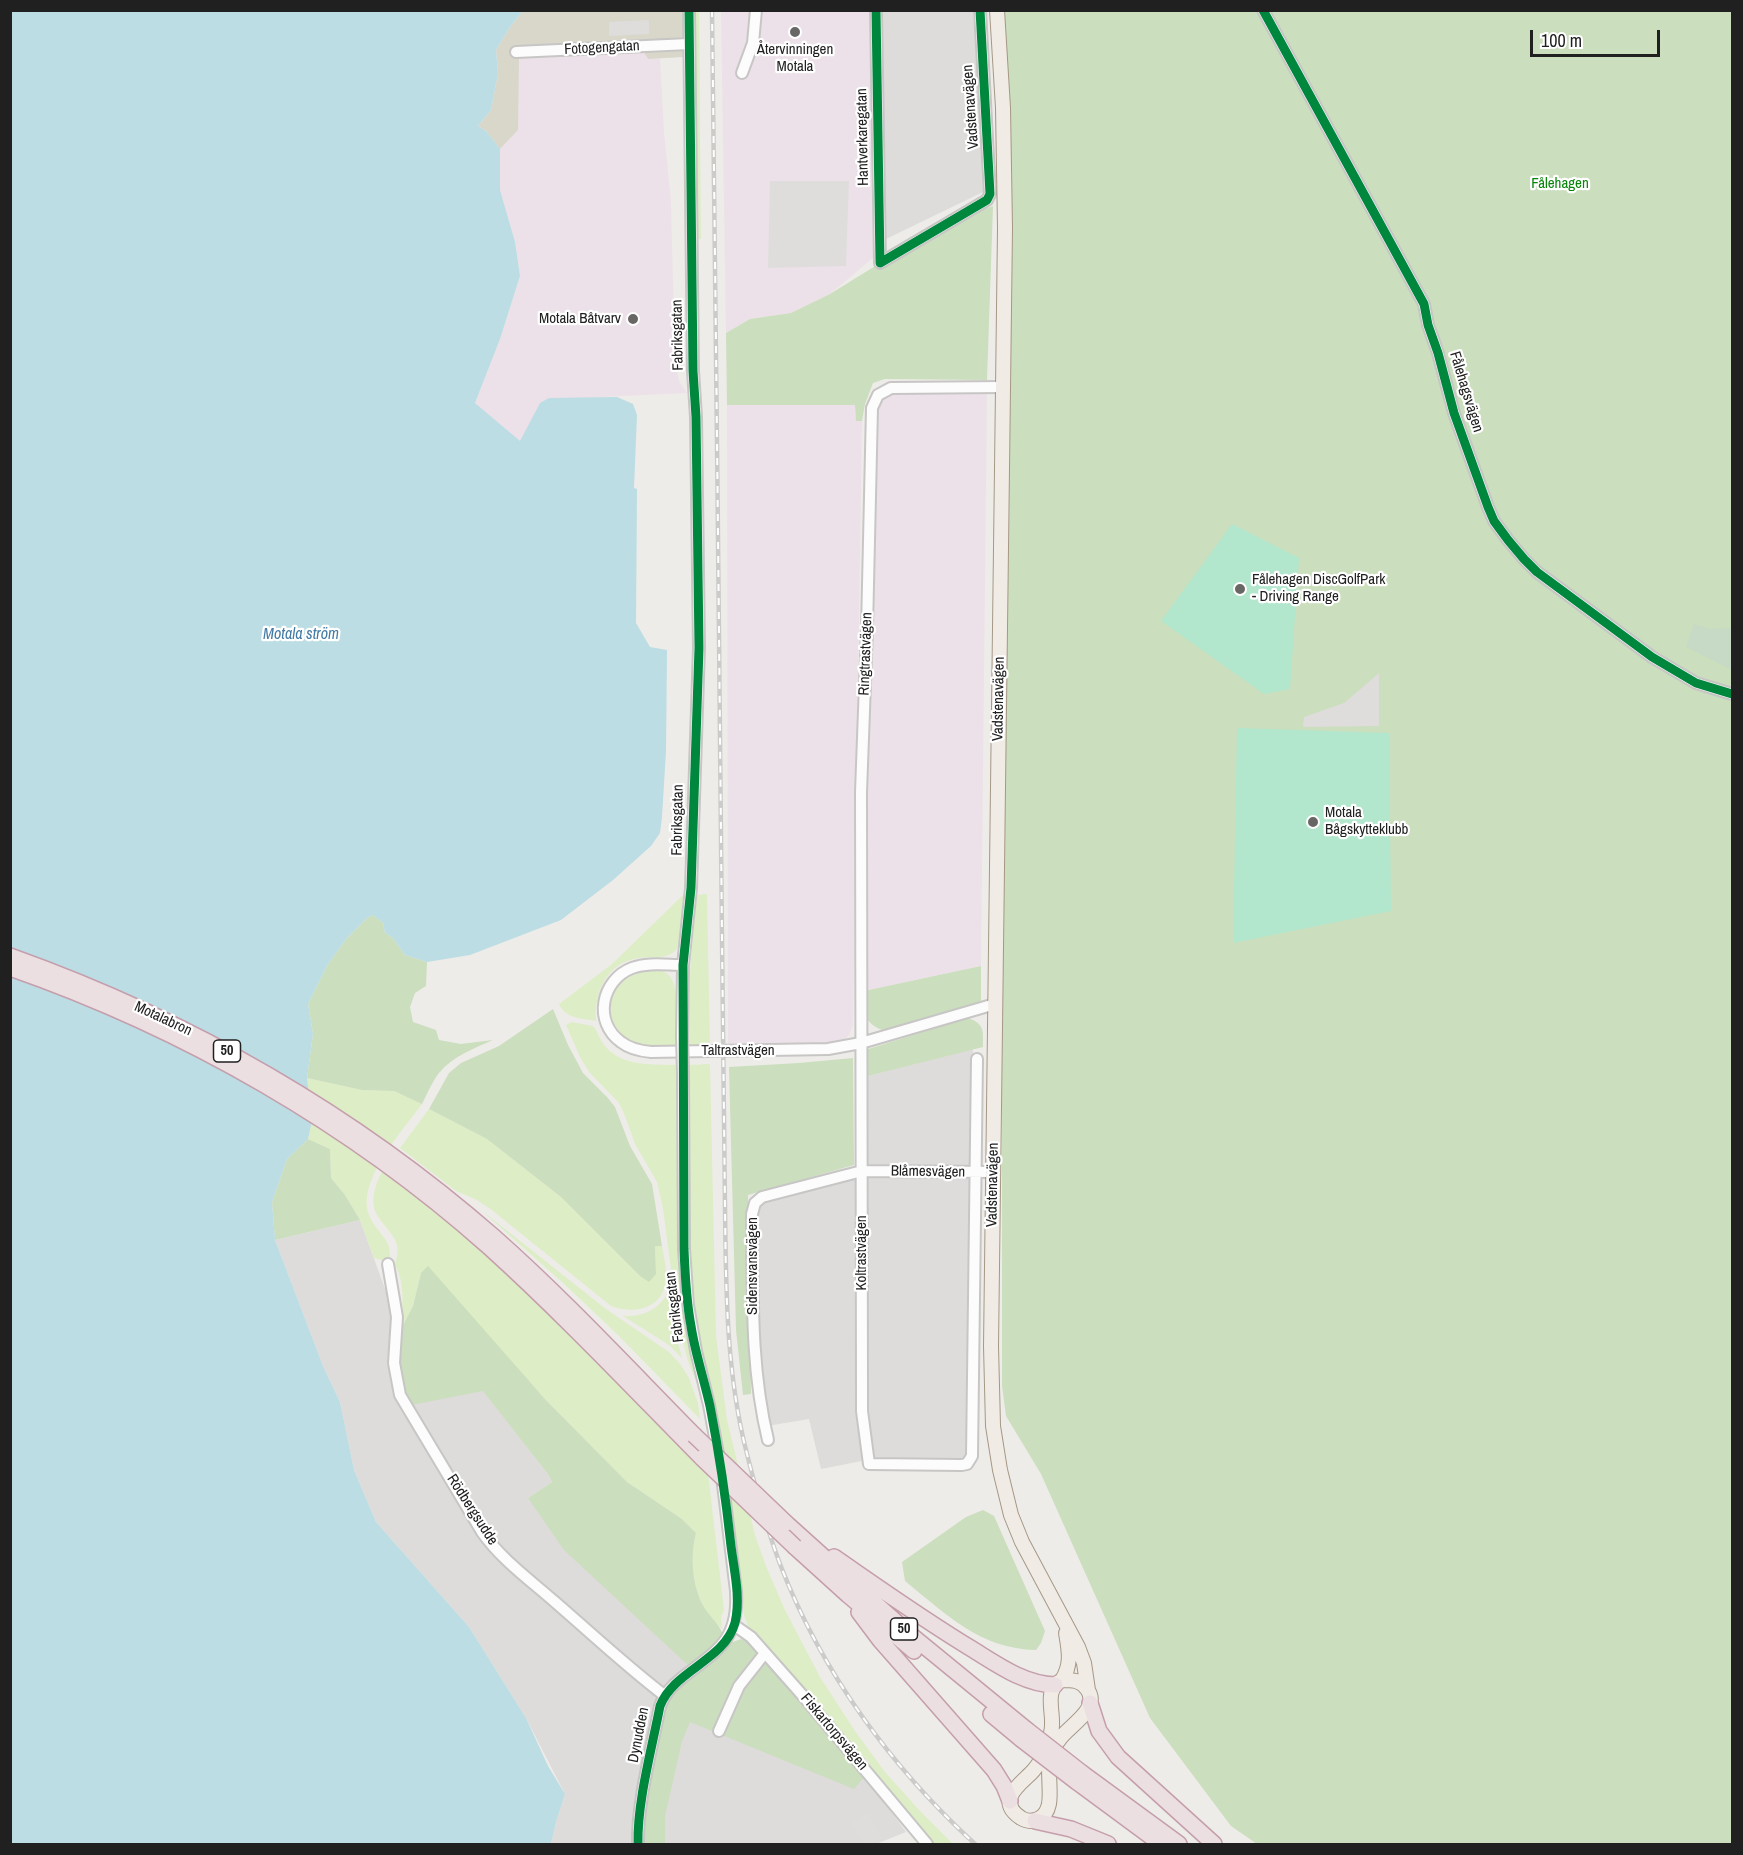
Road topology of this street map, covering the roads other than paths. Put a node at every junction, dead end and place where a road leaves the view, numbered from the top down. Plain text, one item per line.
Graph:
1 (689, 10) edge
2 (756, 10) edge
3 (876, 10) edge
4 (980, 10) edge
5 (997, 10) edge
6 (1263, 10) edge
7 (689, 44) junction
8 (516, 52) dead end
9 (742, 73) dead end
10 (987, 200) joint
11 (1003, 387) junction
12 (1732, 694) edge
13 (10, 956) edge
14 (683, 965) junction
15 (10, 968) edge
16 (995, 1004) junction
17 (861, 1043) junction
18 (977, 1059) dead end
19 (862, 1171) junction
20 (976, 1172) junction
21 (993, 1172) junction
22 (422, 1185) junction
23 (388, 1264) dead end
24 (768, 1440) dead end
25 (967, 1464) joint
26 (786, 1523) junction
27 (848, 1595) junction
28 (1064, 1623) junction
29 (734, 1625) junction
30 (765, 1653) junction
31 (1059, 1683) junction
32 (664, 1695) junction
33 (1089, 1696) junction
34 (719, 1731) dead end
35 (1024, 1734) junction
36 (1079, 1778) junction
37 (1010, 1801) junction
38 (1035, 1821) junction
39 (638, 1845) edge
40 (927, 1845) edge
41 (1108, 1845) edge
42 (1161, 1845) edge
43 (1179, 1845) edge
44 (1214, 1845) edge

1 - 7 street, Fabriksgatan
2 - 9 street
3 - 10 street, Hantverkaregatan
4 - 10 street, Vadstenavägen
5 - 11 main road, Vadstenavägen
6 - 12 street, Fålehagsvägen
7 - 8 street, Fotogengatan
7 - 14 street, Fabriksgatan
11 - 16 main road, Vadstenavägen
11 - 17 street, Ringtrastvägen
13 - 22 highway, Motalabron / 50
14 - 17 street, Taltrastvägen
14 - 29 street, Fabriksgatan, bridge
15 - 22 highway, Motalabron / 50
16 - 17 street, Taltrastvägen
16 - 21 main road, Vadstenavägen
17 - 19 street, Koltrastvägen
18 - 20 street, Vadstenavägen
19 - 20 street, Blåmesvägen
19 - 24 street, Sidensvansvägen
19 - 25 street, Koltrastvägen
20 - 21 street, Blåmesvägen
20 - 25 street, Vadstenavägen
21 - 28 main road, Vadstenavägen
22 - 26 highway, 50, bridge
22 - 27 highway, 50, bridge
23 - 32 street, Rödbergsudde
26 - 31 highway, 50
26 - 35 highway, 50
27 - 35 highway, 50
27 - 37 highway
28 - 31 main road, Vadstenavägen
28 - 33 main road, Vadstenavägen
29 - 30 street, Fiskartorpsvägen
29 - 32 street, Dynudden
30 - 34 street
30 - 40 street, Fiskartorpsvägen
31 - 33 main road
31 - 37 main road, Vadstenavägen
32 - 39 street, Dynudden
33 - 38 main road
33 - 44 highway
35 - 36 highway, 50, bridge
36 - 42 highway, 50
36 - 43 highway, 50
37 - 38 main road
38 - 41 highway

